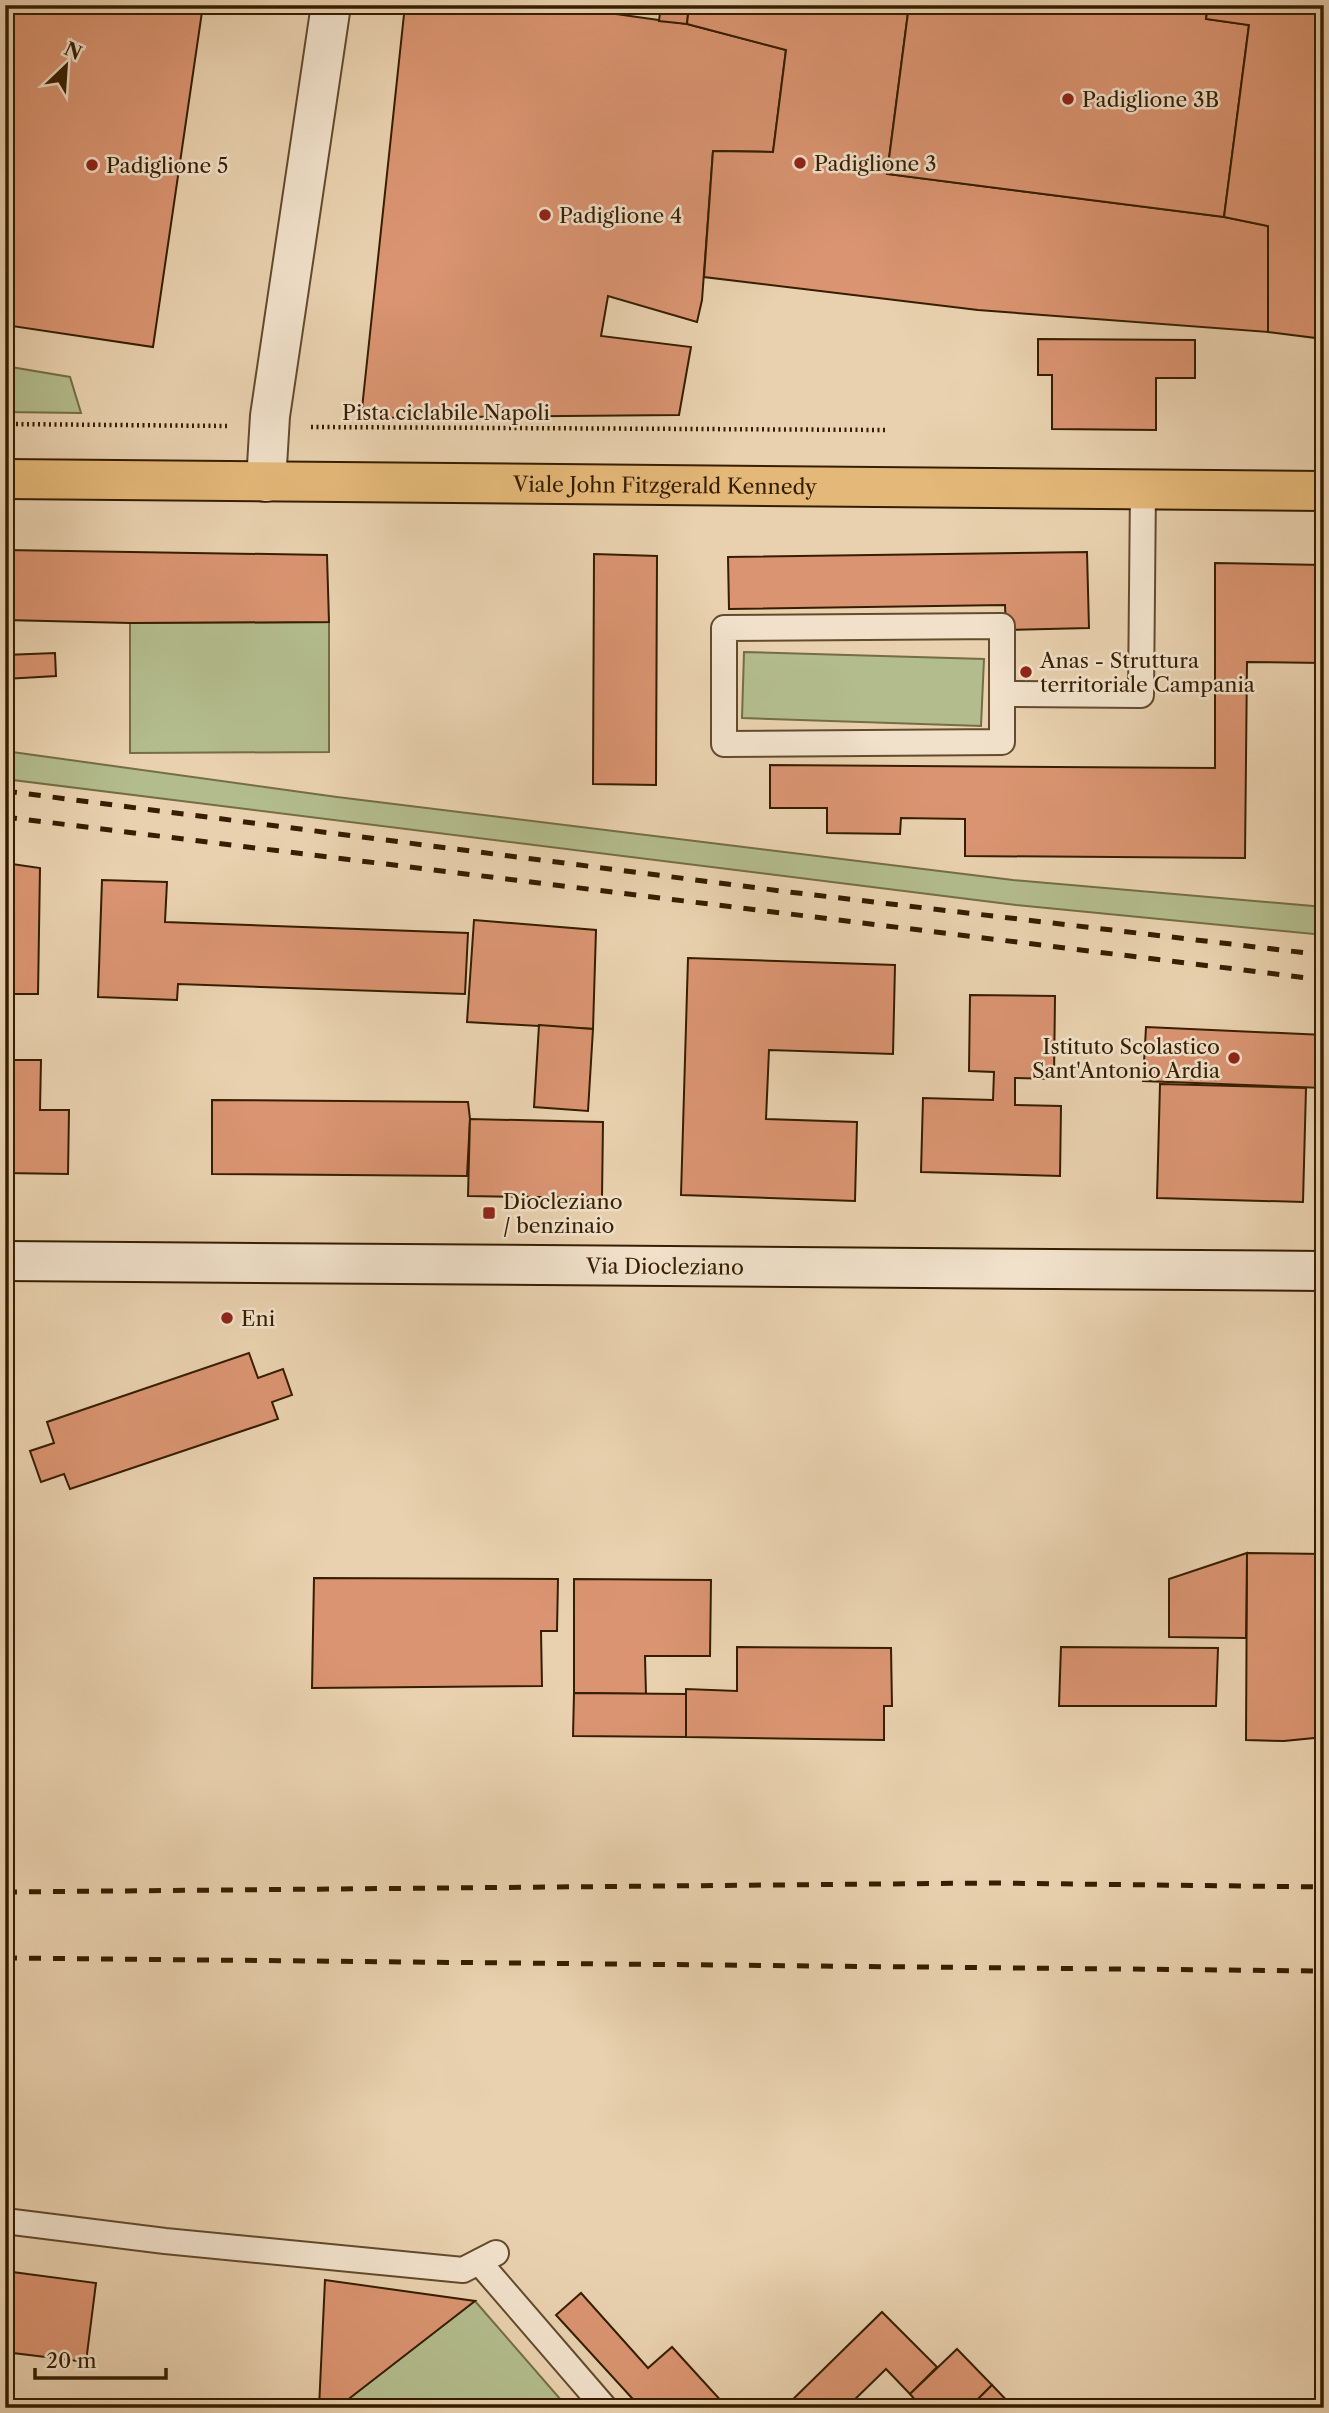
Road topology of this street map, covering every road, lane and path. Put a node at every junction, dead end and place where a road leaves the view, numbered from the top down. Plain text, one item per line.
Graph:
1 (331, 5) edge
2 (5, 424) edge
3 (268, 426) junction
4 (887, 430) dead end
5 (5, 479) edge
6 (266, 482) junction
7 (1143, 488) junction
8 (1324, 491) edge
9 (1002, 694) junction
10 (5, 1261) edge
11 (1324, 1270) edge
12 (5, 2221) edge
13 (605, 2408) edge

1 - 3 street
2 - 3 path, Pista ciclabile Napoli
3 - 4 path, Pista ciclabile Napoli
3 - 6 street
5 - 6 main road, Viale John Fitzgerald Kennedy
6 - 7 main road, Viale John Fitzgerald Kennedy
7 - 8 main road, Viale John Fitzgerald Kennedy
7 - 9 lane
9 - 9 lane
10 - 11 street, Via Diocleziano
12 - 13 lane

